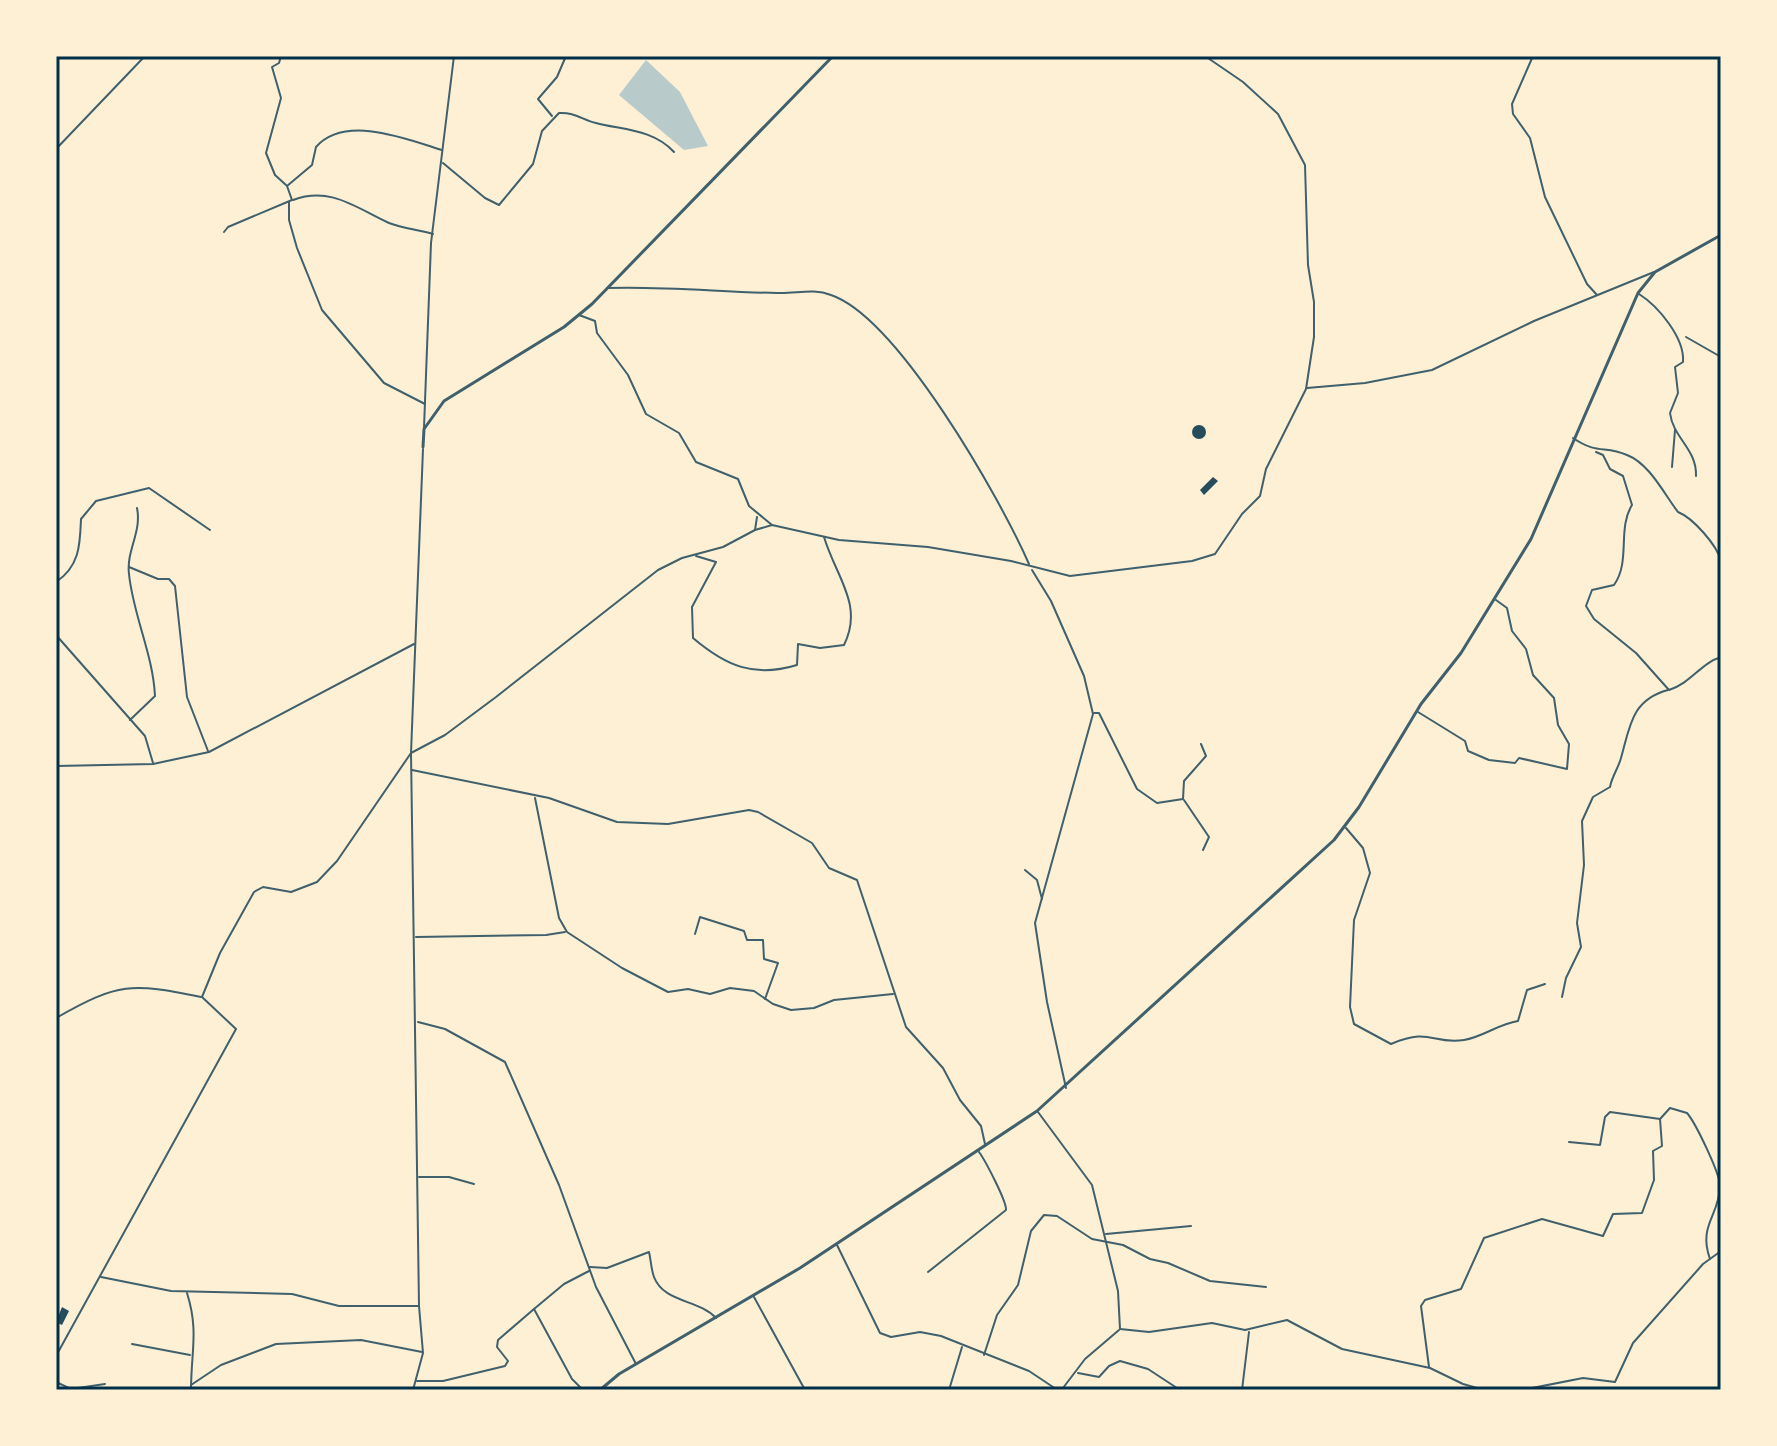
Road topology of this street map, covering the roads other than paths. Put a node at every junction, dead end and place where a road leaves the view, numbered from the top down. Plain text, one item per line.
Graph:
1 (145, 56) edge
2 (281, 56) edge
3 (454, 56) edge
4 (566, 56) edge
5 (833, 56) edge
6 (1205, 56) edge
7 (1533, 56) edge
8 (553, 117) junction
9 (56, 149) edge
10 (443, 151) junction
11 (674, 152) dead end
12 (442, 162) junction
13 (287, 186) junction
14 (290, 201) junction
15 (224, 232) dead end
16 (433, 234) junction
17 (1721, 235) edge
18 (1655, 272) junction
19 (607, 288) junction
20 (1638, 293) junction
21 (1598, 296) junction
22 (577, 315) junction
23 (1686, 337) dead end
24 (1721, 357) edge
25 (1306, 389) junction
26 (427, 405) junction
27 (424, 429) junction
28 (1675, 429) junction
29 (1573, 438) junction
30 (423, 447) joint
31 (1596, 452) junction
32 (1672, 467) dead end
33 (1696, 476) dead end
34 (137, 508) dead end
35 (757, 516) junction
36 (772, 525) junction
37 (210, 530) dead end
38 (755, 530) junction
39 (824, 536) junction
40 (694, 555) junction
41 (1721, 561) edge
42 (128, 566) junction
43 (1030, 567) junction
44 (1051, 573) junction
45 (1037, 577) junction
46 (56, 582) edge
47 (1495, 599) junction
48 (56, 635) edge
49 (414, 644) junction
50 (1721, 657) edge
51 (1669, 690) junction
52 (1417, 711) junction
53 (1093, 714) junction
54 (130, 720) junction
55 (1201, 744) dead end
56 (209, 752) junction
57 (411, 753) junction
58 (153, 764) junction
59 (56, 766) edge
60 (411, 769) junction
61 (535, 797) junction
62 (1183, 799) junction
63 (1345, 827) junction
64 (1203, 850) dead end
65 (1025, 870) dead end
66 (1043, 900) junction
67 (567, 932) junction
68 (695, 934) dead end
69 (414, 937) junction
70 (1545, 984) dead end
71 (894, 994) junction
72 (202, 997) junction
73 (1562, 997) dead end
74 (765, 999) junction
75 (56, 1018) edge
76 (417, 1022) junction
77 (1066, 1088) junction
78 (1037, 1111) junction
79 (1660, 1119) junction
80 (1569, 1142) dead end
81 (985, 1147) junction
82 (978, 1151) junction
83 (418, 1177) junction
84 (474, 1184) dead end
85 (1191, 1226) dead end
86 (1105, 1234) junction
87 (1105, 1241) junction
88 (837, 1244) junction
89 (1721, 1251) edge
90 (1710, 1259) junction
91 (589, 1269) junction
92 (928, 1272) dead end
93 (99, 1277) junction
94 (1266, 1287) dead end
95 (187, 1293) junction
96 (754, 1296) junction
97 (419, 1306) junction
98 (534, 1309) junction
99 (716, 1318) junction
100 (1120, 1329) junction
101 (1249, 1329) junction
102 (56, 1343) edge
103 (132, 1344) dead end
104 (963, 1346) junction
105 (61, 1347) junction
106 (423, 1353) junction
107 (192, 1355) junction
108 (984, 1355) junction
109 (56, 1356) edge
110 (637, 1365) junction
111 (1430, 1368) junction
112 (1077, 1373) junction
113 (416, 1381) junction
114 (56, 1382) edge
115 (1615, 1382) junction
116 (105, 1384) dead end
117 (191, 1385) junction
118 (1061, 1389) edge
119 (191, 1390) edge
120 (413, 1390) edge
121 (583, 1390) edge
122 (600, 1390) edge
123 (805, 1390) edge
124 (949, 1390) edge
125 (1180, 1390) edge
126 (1242, 1390) edge
127 (1484, 1390) edge
128 (1522, 1390) edge
129 (1614, 1390) edge

1 - 9 street
2 - 13 street
3 - 10 street
4 - 8 street
5 - 19 street
6 - 25 street
7 - 21 street
8 - 11 street
8 - 12 street
10 - 12 street
10 - 13 street
12 - 16 street
13 - 14 street
14 - 15 street
14 - 16 street
14 - 26 street
16 - 26 street
17 - 18 street
18 - 20 street
18 - 21 street
19 - 22 street
19 - 43 street
20 - 28 street
20 - 29 street
21 - 25 street
22 - 27 street
22 - 35 street
23 - 24 street
25 - 44 street
26 - 27 street
27 - 30 street
28 - 32 street
28 - 33 street
29 - 31 street
29 - 47 street
30 - 49 street
31 - 41 street
31 - 51 street
34 - 42 street
35 - 36 street
35 - 38 street
36 - 38 street
36 - 39 street
37 - 46 street
38 - 40 street
39 - 40 street
39 - 43 street
40 - 57 street
42 - 54 street
42 - 56 street
43 - 44 street
43 - 45 street
44 - 45 street
45 - 53 street
47 - 52 street
47 - 52 street
48 - 54 street
49 - 56 street
49 - 57 street
50 - 51 street
51 - 73 street
52 - 63 street
53 - 62 street
53 - 66 street
54 - 58 street
55 - 62 street
56 - 58 street
57 - 60 street
57 - 72 street
58 - 59 street
60 - 61 street
60 - 69 street
61 - 67 street
61 - 71 street
62 - 64 street
63 - 70 street
63 - 77 street
65 - 66 street
66 - 77 street
67 - 69 street
67 - 74 street
68 - 74 street
69 - 76 street
71 - 74 street
71 - 81 street
72 - 75 street
72 - 93 street
76 - 83 street
76 - 91 street
77 - 78 street
78 - 81 street
78 - 86 street
79 - 80 street
79 - 90 street
79 - 111 street
81 - 82 street
82 - 88 street
82 - 92 street
83 - 84 street
83 - 97 street
85 - 86 street
86 - 87 street
87 - 94 street
87 - 100 street
87 - 108 street
88 - 96 street
88 - 104 street
89 - 90 street
90 - 115 street
91 - 98 street
91 - 99 street
91 - 110 street
93 - 95 street
93 - 105 street
95 - 97 street
95 - 107 street
96 - 99 street
96 - 123 street
97 - 106 street
98 - 113 street
98 - 121 street
99 - 110 street
100 - 101 street
100 - 112 street
101 - 111 street
101 - 126 street
102 - 105 street
103 - 107 street
104 - 108 street
104 - 124 street
105 - 109 street
106 - 113 street
106 - 117 street
107 - 117 street
108 - 118 street
110 - 122 street
111 - 127 street
112 - 118 street
112 - 125 street
113 - 120 street
114 - 116 street
115 - 128 street
115 - 129 street
117 - 119 street

